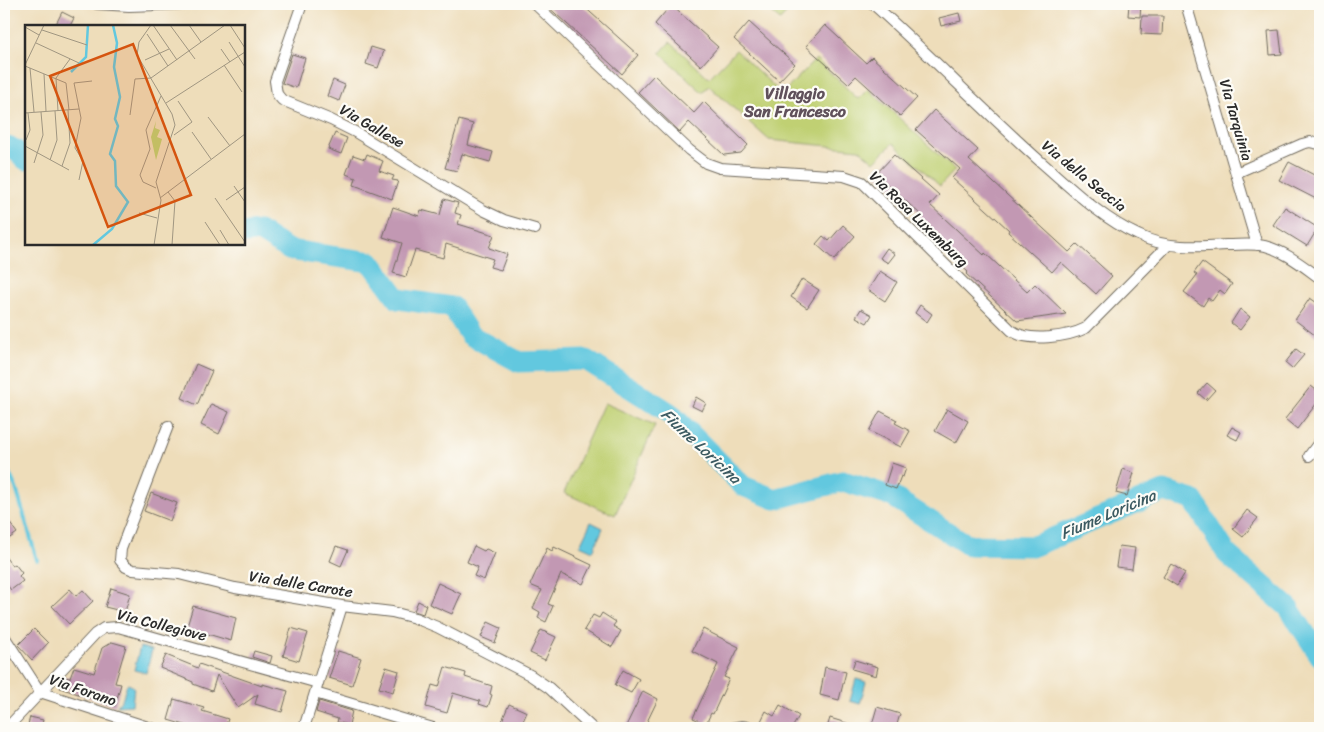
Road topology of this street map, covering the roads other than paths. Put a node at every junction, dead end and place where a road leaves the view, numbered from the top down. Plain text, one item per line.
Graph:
1 (97, 4) edge
2 (185, 4) edge
3 (302, 4) edge
4 (535, 4) edge
5 (873, 4) edge
6 (1186, 4) edge
7 (1320, 144) edge
8 (1236, 173) junction
9 (535, 229) dead end
10 (1168, 245) junction
11 (1257, 245) junction
12 (1320, 278) edge
13 (168, 426) dead end
14 (1320, 441) edge
15 (1309, 456) dead end
16 (342, 606) junction
17 (4, 636) edge
18 (318, 683) junction
19 (40, 692) junction
20 (315, 694) junction
21 (6, 728) edge
22 (151, 728) edge
23 (304, 728) edge
24 (434, 728) edge
25 (592, 728) edge
26 (732, 728) edge
27 (753, 728) edge

1 - 2 street
3 - 9 street, Via Gallese
4 - 10 street, Via Rosa Luxemburg
5 - 10 street, Via della Seccia
6 - 8 street, Via Tarquinia
7 - 8 street
8 - 11 street, Via Tarquinia
10 - 11 street, Via della Seccia
11 - 12 street, Via della Seccia
13 - 16 street, Via delle Carote
14 - 15 street
16 - 18 street
16 - 25 street, Via delle Carote
17 - 19 street, Via Forano
18 - 19 street, Via Collegiove
18 - 20 street
19 - 21 street, Via Collegiove
19 - 22 street, Via Forano
20 - 23 street
20 - 24 street
26 - 27 street

